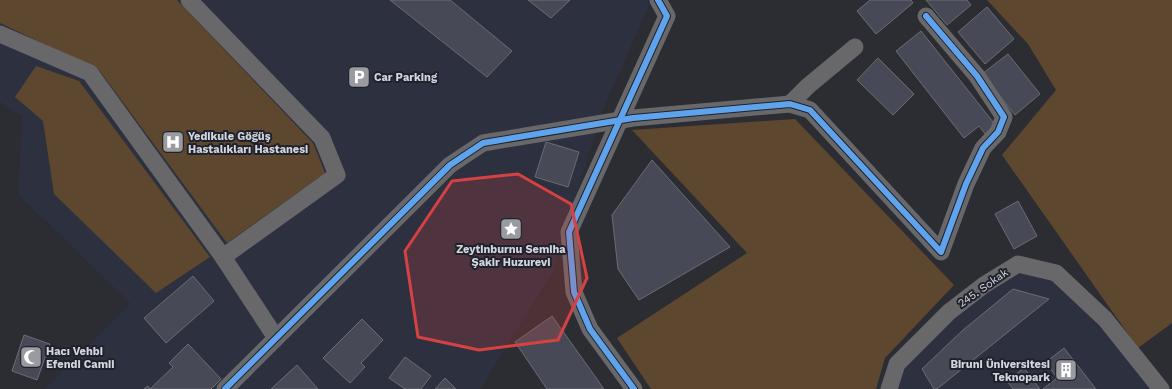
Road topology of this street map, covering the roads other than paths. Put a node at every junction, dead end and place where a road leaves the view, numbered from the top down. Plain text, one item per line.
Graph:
1 (189, 0) edge
2 (658, 0) edge
3 (926, 16) dead end
4 (0, 34) edge
5 (855, 47) dead end
6 (790, 104) junction
7 (621, 120) junction
8 (223, 257) junction
9 (276, 338) junction
10 (225, 389) edge
11 (634, 389) edge
12 (889, 389) edge
13 (1161, 389) edge

1 - 8 street
2 - 7 street
3 - 6 street
4 - 8 street
5 - 6 street
6 - 7 street
7 - 9 street
7 - 11 street
8 - 9 street
9 - 10 street
12 - 13 street, 245. Sokak

